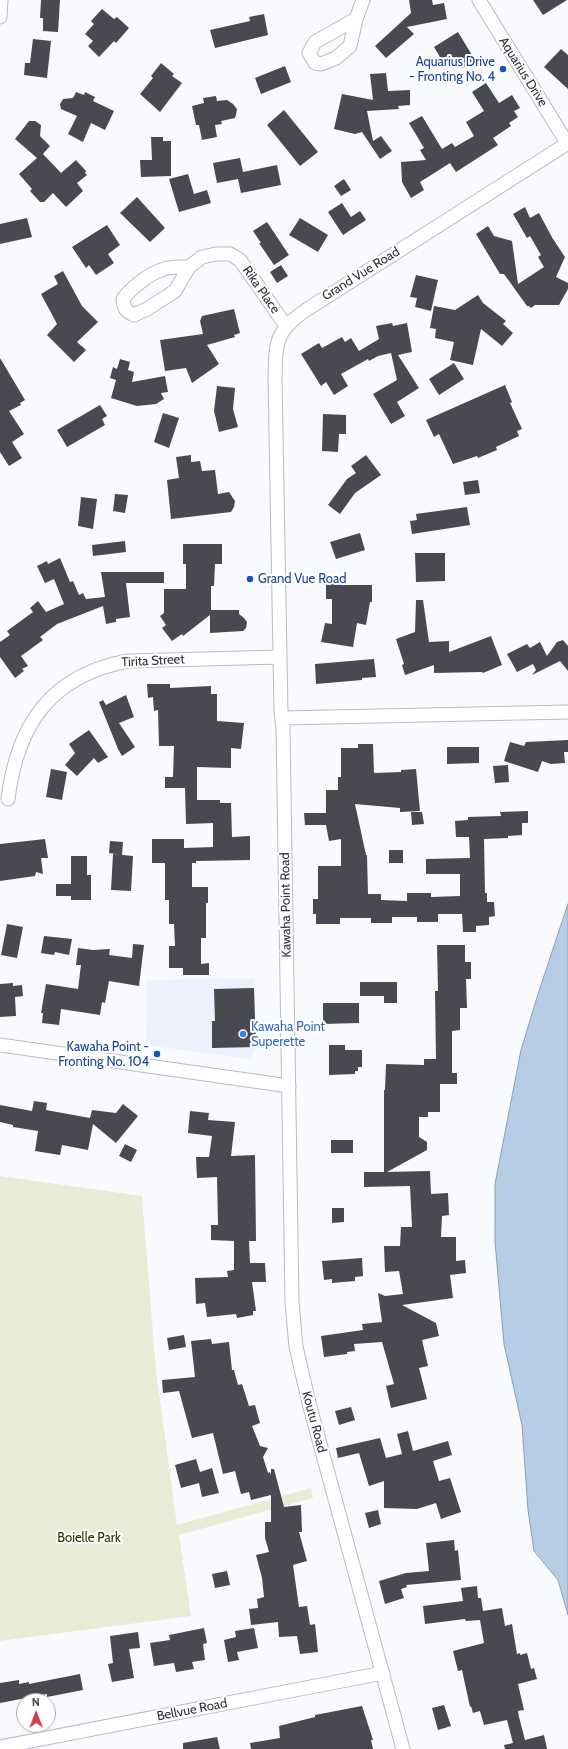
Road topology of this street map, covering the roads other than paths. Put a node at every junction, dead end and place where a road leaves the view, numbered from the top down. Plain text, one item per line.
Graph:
1 (1, 0) edge
2 (363, 0) edge
3 (479, 0) edge
4 (0, 17) edge
5 (356, 19) dead end
6 (567, 143) edge
7 (189, 267) junction
8 (286, 326) junction
9 (280, 657) junction
10 (568, 712) edge
11 (282, 718) junction
12 (8, 799) dead end
13 (0, 1045) edge
14 (289, 1086) junction
15 (384, 1673) junction
16 (0, 1747) edge
17 (403, 1749) edge

1 - 4 street
2 - 5 street
3 - 6 street, Aquarius Drive
6 - 8 street, Grand Vue Road
7 - 7 street, Rika Place
7 - 8 street, Rika Place
8 - 9 street, Grand Vue Road
9 - 11 street, Grand Vue Road
9 - 12 street, Tirita Street
10 - 11 street
11 - 14 street, Kawaha Point Road
13 - 14 street
14 - 15 street, Koutu Road
15 - 16 street, Bellvue Road
15 - 17 street, Koutu Road

